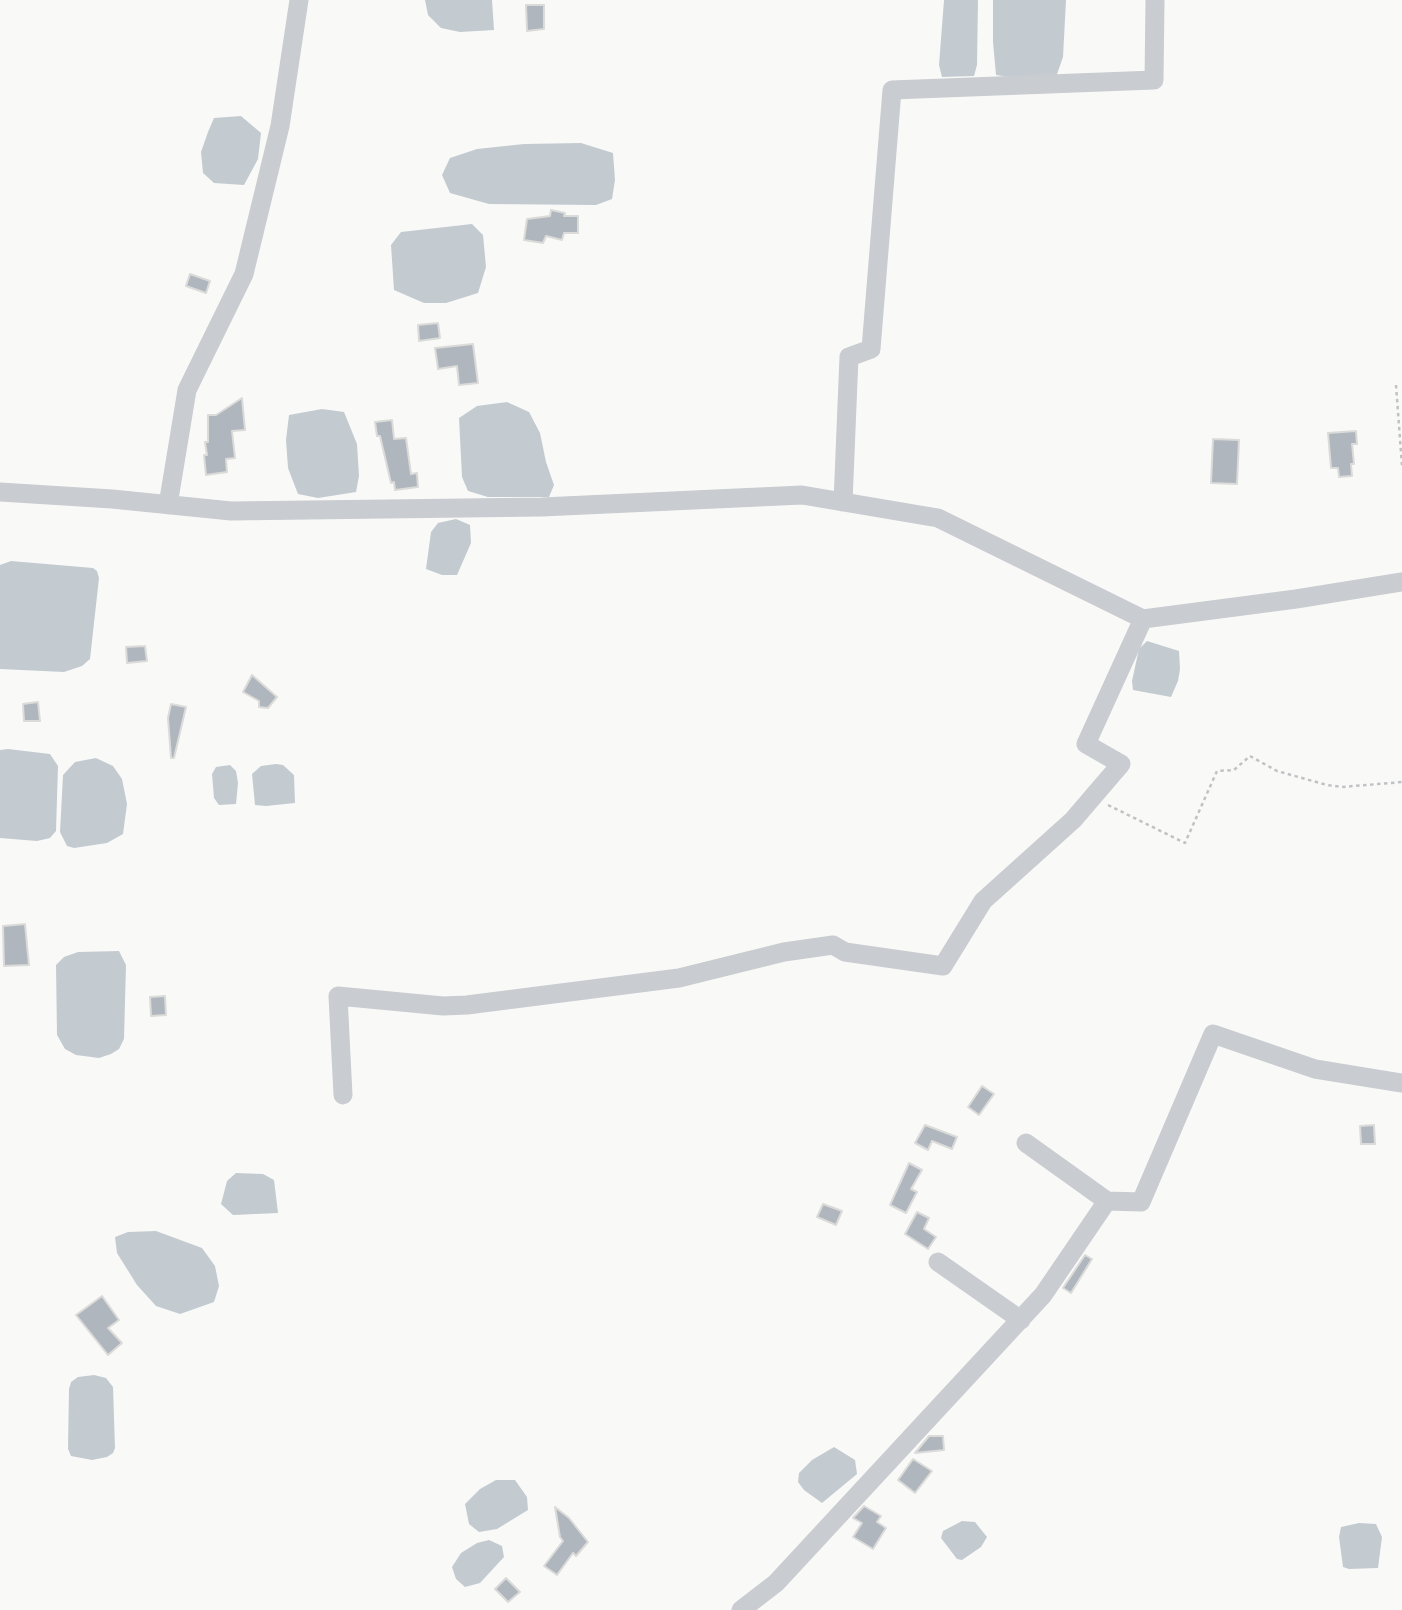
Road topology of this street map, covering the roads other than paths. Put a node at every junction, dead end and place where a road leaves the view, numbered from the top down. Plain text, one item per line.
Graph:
1 (299, 0) edge
2 (1155, 0) edge
3 (0, 492) edge
4 (844, 502) junction
5 (168, 505) junction
6 (1402, 582) edge
7 (1143, 619) junction
8 (1402, 1083) edge
9 (343, 1095) dead end
10 (1026, 1143) dead end
11 (1107, 1201) junction
12 (938, 1262) dead end
13 (1021, 1320) junction
14 (741, 1610) edge

1 - 5 street
2 - 4 street
3 - 5 street
4 - 5 street
4 - 7 street
6 - 7 street
7 - 9 street
8 - 11 street
10 - 11 street
11 - 13 street
12 - 13 street
13 - 14 street

